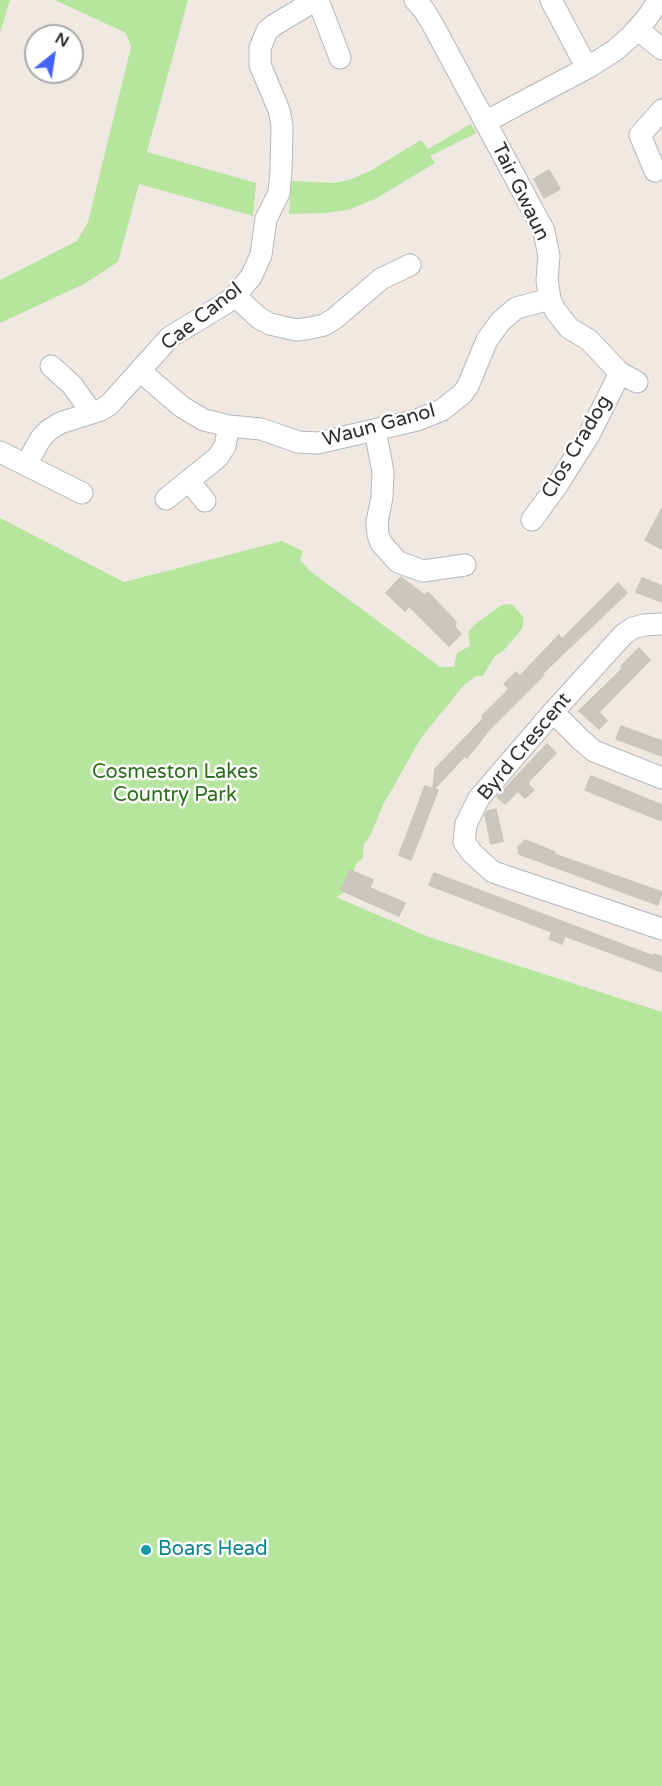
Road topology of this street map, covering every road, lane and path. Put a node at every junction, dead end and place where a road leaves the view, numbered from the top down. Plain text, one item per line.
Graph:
1 (317, 0) edge
2 (415, 0) edge
3 (551, 0) edge
4 (659, 0) edge
5 (638, 29) junction
6 (662, 49) edge
7 (340, 58) dead end
8 (586, 68) junction
9 (662, 110) edge
10 (485, 122) junction
11 (654, 171) dead end
12 (410, 265) dead end
13 (236, 296) junction
14 (550, 299) junction
15 (51, 366) dead end
16 (140, 371) junction
17 (92, 413) junction
18 (229, 426) junction
19 (375, 430) junction
20 (0, 452) edge
21 (26, 465) junction
22 (189, 481) junction
23 (82, 493) dead end
24 (166, 499) dead end
25 (205, 501) dead end
26 (532, 520) dead end
27 (465, 565) dead end
28 (662, 624) edge
29 (553, 712) junction
30 (662, 778) edge
31 (662, 929) edge

1 - 7 street
1 - 13 street, Cae Canol
2 - 10 street
3 - 8 street
4 - 5 street
5 - 6 street
5 - 8 street
8 - 10 street
9 - 11 street
10 - 14 street, Tair Gwaun
12 - 13 street
13 - 16 street, Cae Canol
14 - 19 street, Waun Ganol
14 - 26 street, Clos Cradog
15 - 17 street
16 - 17 street, Cae Canol
16 - 18 street, Waun Ganol
17 - 21 street, Cae Canol
18 - 19 street, Waun Ganol
18 - 22 street
19 - 27 street
20 - 21 street
21 - 23 street
22 - 24 street
22 - 25 street
28 - 29 street, Byrd Crescent
29 - 30 street
29 - 31 street, Byrd Crescent

